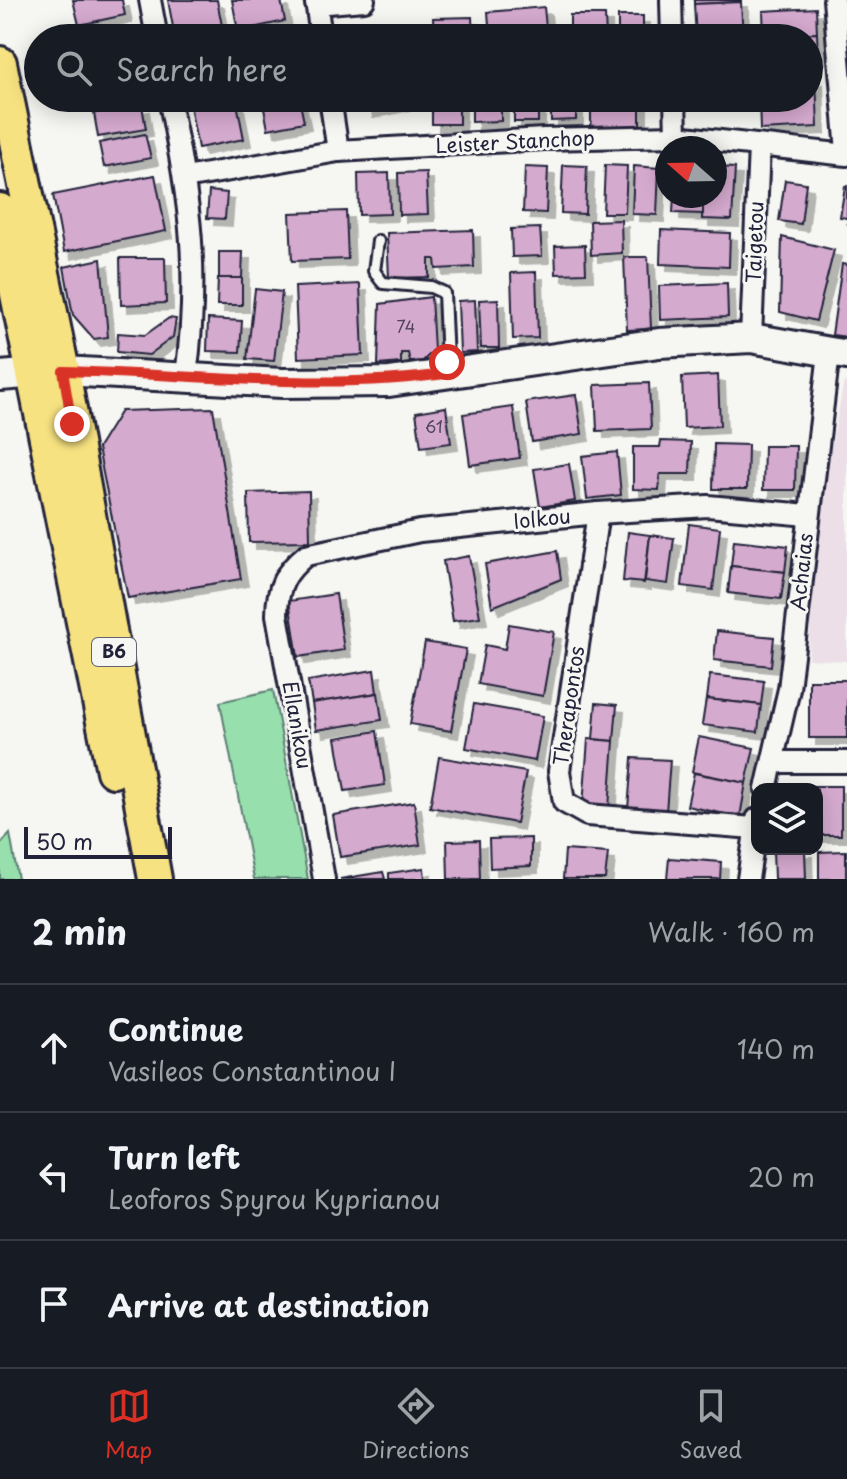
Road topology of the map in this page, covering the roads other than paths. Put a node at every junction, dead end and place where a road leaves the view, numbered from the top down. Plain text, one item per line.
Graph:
1 (150, 0) edge
2 (364, 0) edge
3 (671, 0) edge
4 (834, 0) edge
5 (316, 2) edge
6 (154, 24) edge
7 (319, 24) edge
8 (672, 24) edge
9 (0, 63) edge
10 (172, 112) edge
11 (332, 112) edge
12 (675, 112) edge
13 (655, 136) edge
14 (676, 136) edge
15 (727, 142) edge
16 (759, 146) junction
17 (338, 151) junction
18 (847, 153) edge
19 (185, 178) junction
20 (0, 210) edge
21 (378, 241) dead end
22 (751, 338) junction
23 (838, 354) edge
24 (48, 373) junction
25 (452, 373) junction
26 (0, 376) edge
27 (186, 376) junction
28 (598, 513) junction
29 (808, 515) junction
30 (286, 573) joint
31 (774, 762) junction
32 (847, 762) edge
33 (768, 783) edge
34 (751, 824) edge
35 (751, 855) edge
36 (132, 879) edge
37 (155, 879) edge
38 (324, 879) edge
39 (748, 879) edge

1 - 6 street
2 - 5 street
3 - 8 street
4 - 18 street
5 - 7 street
9 - 24 main road, B6
10 - 19 street
11 - 17 street
12 - 14 street
13 - 17 street, Leister Stanchop
15 - 16 street, Leister Stanchop
16 - 18 street, Leister Stanchop
16 - 22 street, Taigetou
17 - 19 street, Leister Stanchop
19 - 27 street
20 - 24 main road, B6
21 - 25 lane
22 - 23 main road
22 - 25 main road
23 - 29 street, Achaias
24 - 26 main road
24 - 27 main road
24 - 36 main road, B6
24 - 37 main road, B6
25 - 27 main road
28 - 29 street, Iolkou
28 - 30 street, Iolkou
28 - 34 street, Therapontos
29 - 31 street, Achaias
30 - 38 street, Ellanikou
31 - 32 street
31 - 33 street, Achaias
35 - 39 street

